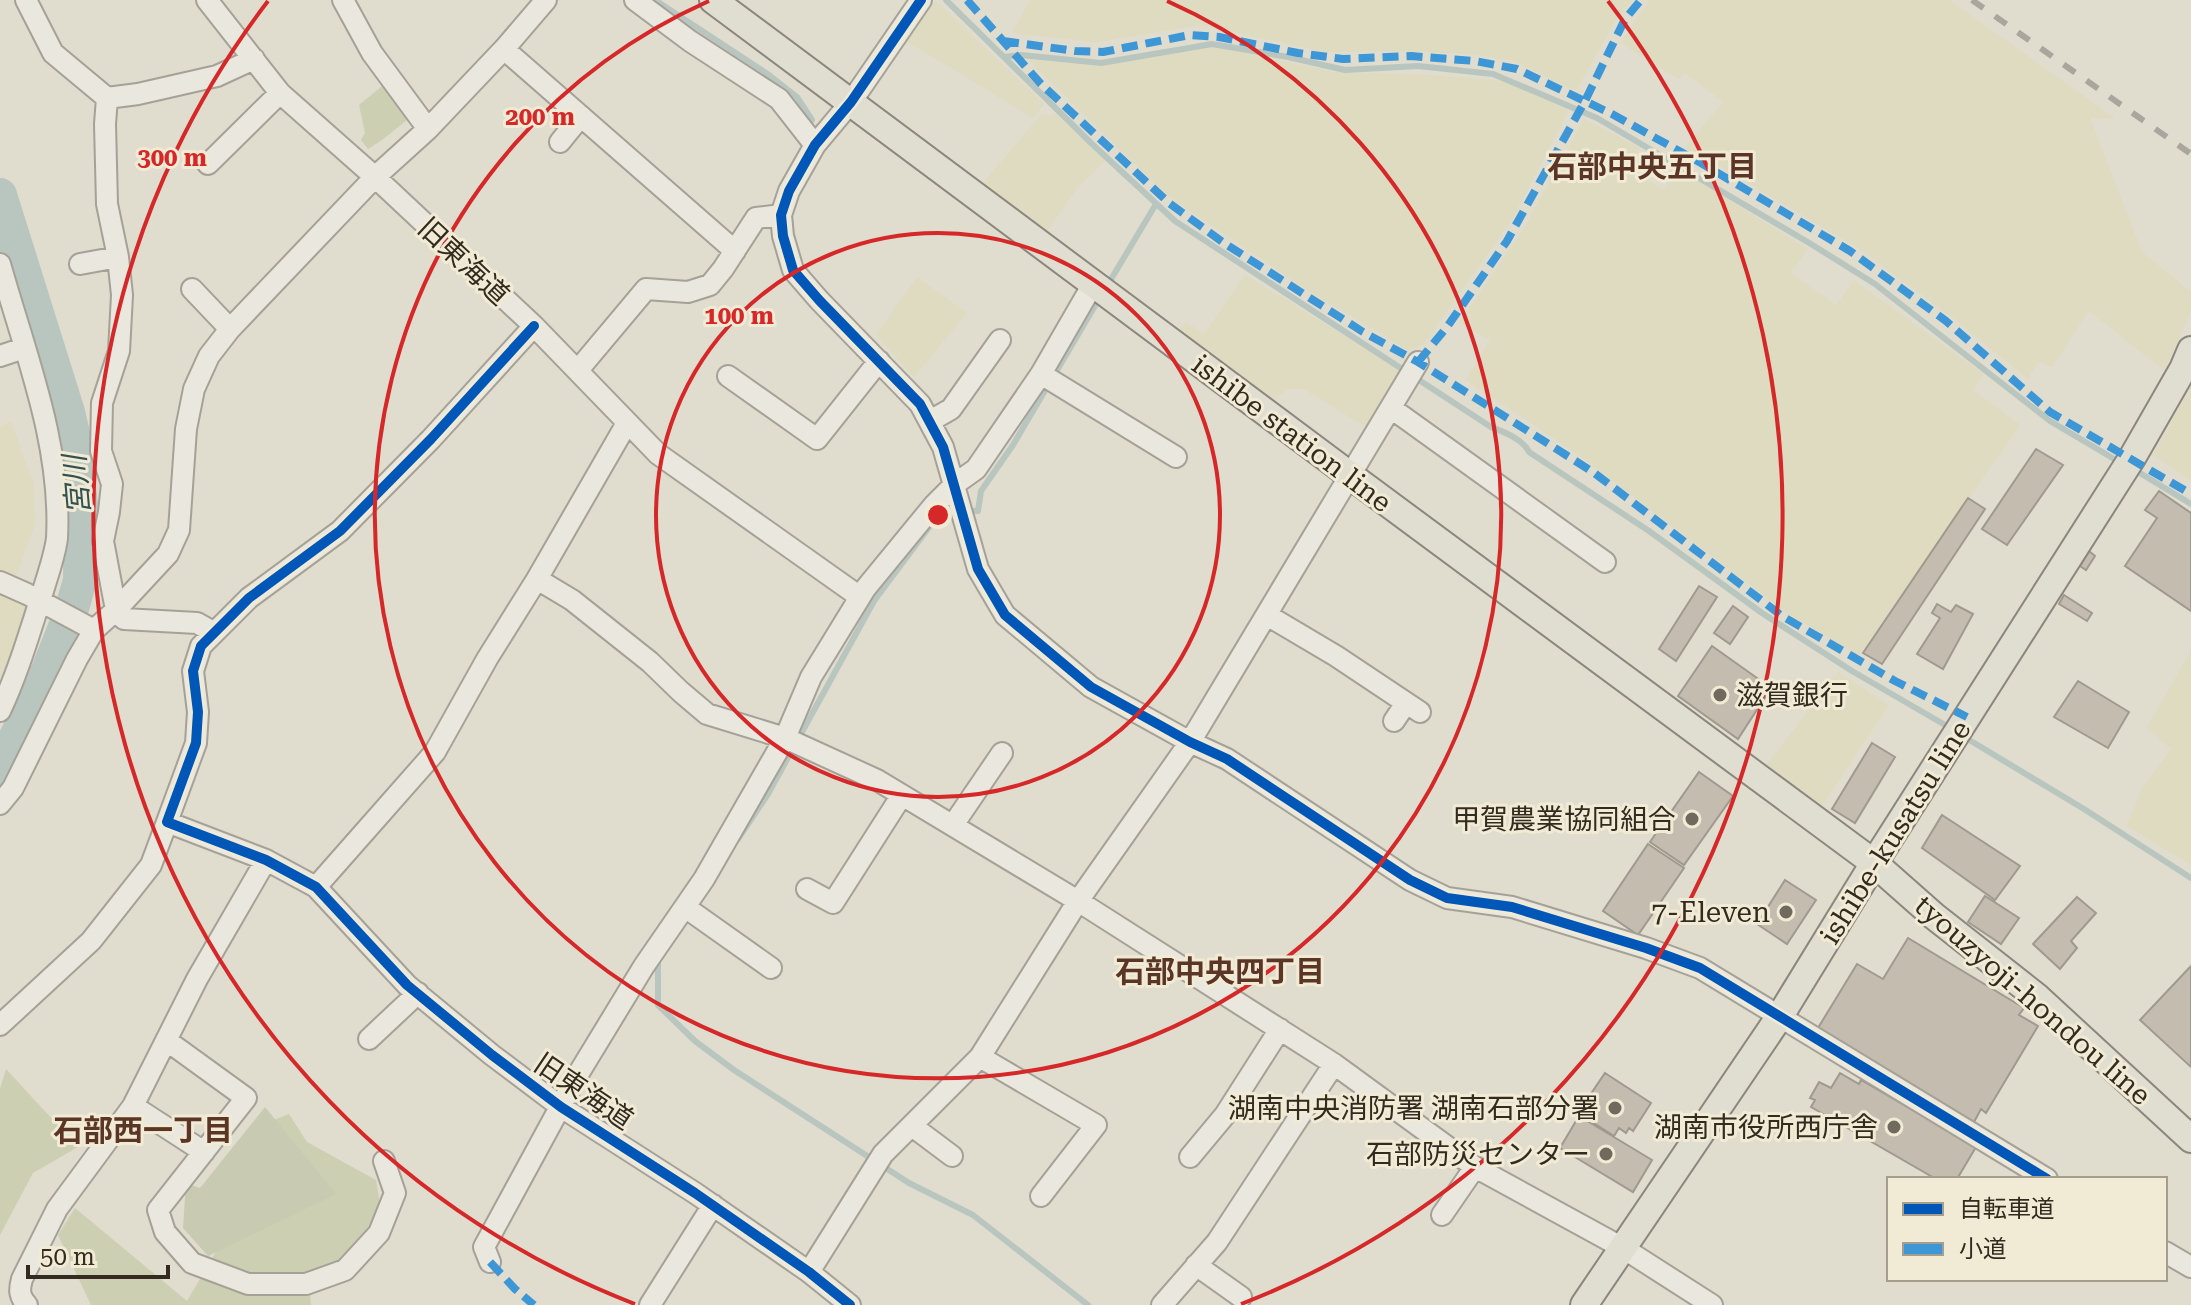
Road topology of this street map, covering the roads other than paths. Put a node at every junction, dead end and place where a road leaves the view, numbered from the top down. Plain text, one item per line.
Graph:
1 (26, 0) edge
2 (207, 0) edge
3 (343, 0) edge
4 (546, 0) edge
5 (635, 0) edge
6 (713, 0) edge
7 (919, 1) edge
8 (504, 49) junction
9 (254, 59) junction
10 (280, 93) junction
11 (107, 98) junction
12 (851, 102) junction
13 (581, 116) junction
14 (428, 129) junction
15 (560, 142) dead end
16 (815, 145) junction
17 (208, 164) dead end
18 (375, 177) junction
19 (781, 215) junction
20 (735, 251) junction
21 (118, 257) junction
22 (0, 264) edge
23 (80, 264) dead end
24 (1093, 284) junction
25 (192, 289) dead end
26 (0, 308) edge
27 (534, 326) junction
28 (230, 329) junction
29 (1000, 340) dead end
30 (2191, 350) edge
31 (13, 352) edge
32 (879, 361) junction
33 (1418, 362) dead end
34 (578, 370) junction
35 (1041, 374) junction
36 (728, 376) dead end
37 (1391, 408) junction
38 (930, 421) junction
39 (627, 423) junction
40 (1176, 457) dead end
41 (1351, 476) junction
42 (955, 484) junction
43 (1605, 562) dead end
44 (537, 579) junction
45 (0, 582) edge
46 (860, 597) junction
47 (42, 602) junction
48 (116, 610) junction
49 (1267, 615) junction
50 (86, 626) junction
51 (213, 632) junction
52 (0, 711) edge
53 (1394, 721) dead end
54 (785, 738) junction
55 (1190, 742) junction
56 (1002, 753) dead end
57 (902, 795) junction
58 (0, 804) edge
59 (167, 822) junction
60 (953, 825) junction
61 (266, 860) junction
62 (1874, 863) junction
63 (316, 887) junction
64 (807, 889) dead end
65 (1078, 901) junction
66 (685, 907) junction
67 (771, 968) dead end
68 (418, 993) junction
69 (1780, 1016) junction
70 (0, 1025) edge
71 (1280, 1029) junction
72 (369, 1039) dead end
73 (166, 1040) junction
74 (980, 1057) junction
75 (1334, 1064) junction
76 (133, 1106) junction
77 (561, 1107) junction
78 (912, 1126) junction
79 (2191, 1139) edge
80 (204, 1152) junction
81 (952, 1156) dead end
82 (1190, 1157) dead end
83 (384, 1161) dead end
84 (1475, 1167) junction
85 (2044, 1177) edge
86 (1041, 1196) dead end
87 (713, 1205) junction
88 (1442, 1215) dead end
89 (1623, 1248) junction
90 (2167, 1253) edge
91 (490, 1262) dead end
92 (1196, 1265) junction
93 (2191, 1267) edge
94 (809, 1272) junction
95 (1241, 1297) dead end
96 (27, 1305) edge
97 (650, 1305) edge
98 (850, 1305) edge
99 (1162, 1305) edge
100 (1584, 1305) edge
101 (1712, 1305) edge

1 - 11 street
2 - 9 street, 旧東海道
3 - 14 street
4 - 8 street
5 - 16 street
6 - 12 main road, ishibe station line
7 - 12 street
8 - 13 street
8 - 14 street
9 - 10 street, 旧東海道
9 - 11 street
10 - 17 street
10 - 18 street, 旧東海道
11 - 21 street
12 - 16 street
12 - 24 main road, ishibe station line
13 - 15 street
13 - 20 street
14 - 18 street
16 - 19 street
18 - 27 street, 旧東海道
18 - 28 street
19 - 20 street
19 - 32 street
20 - 34 street
21 - 23 street
21 - 48 street
22 - 31 street
24 - 35 street
24 - 41 main road, ishibe station line
25 - 28 street
26 - 31 street
27 - 34 street, 旧東海道
27 - 51 street
28 - 48 street
29 - 38 street
30 - 62 main road, ishibe-kusatsu line
31 - 47 street
32 - 36 street
32 - 38 street
33 - 37 street
34 - 39 street, 旧東海道
35 - 40 street
35 - 42 street
37 - 41 street
37 - 43 street
38 - 42 street
39 - 44 street
39 - 46 street, 旧東海道
41 - 49 street
41 - 62 main road, ishibe station line
42 - 46 street
42 - 55 street
44 - 54 street
44 - 63 street
45 - 47 street
46 - 54 street
47 - 50 street
47 - 52 street
48 - 50 street
48 - 51 street
49 - 53 street
49 - 55 street
50 - 58 street
51 - 59 street
54 - 57 street
54 - 66 street
55 - 65 street
55 - 69 street
56 - 60 street
57 - 60 street
57 - 64 street
59 - 61 street, 旧東海道
59 - 70 street
60 - 65 street
61 - 63 street, 旧東海道
61 - 73 street
62 - 69 main road, ishibe-kusatsu line
62 - 79 main road, tyouzyoji-hondou line
63 - 68 street, 旧東海道
65 - 71 street
65 - 74 street
66 - 67 street
66 - 77 street
68 - 72 street
68 - 77 street, 旧東海道
69 - 85 street
69 - 89 main road, ishibe-kusatsu line
71 - 75 street
71 - 82 street
73 - 76 street
73 - 80 street
74 - 78 street
74 - 86 street
75 - 84 street
75 - 92 street
76 - 80 street
76 - 96 street
77 - 87 street, 旧東海道
77 - 91 street
78 - 81 street
78 - 94 street
80 - 83 street
84 - 88 street
84 - 89 street
87 - 94 street, 旧東海道
87 - 97 street
89 - 100 main road, ishibe-kusatsu line
89 - 101 street
90 - 93 street
92 - 95 street
92 - 99 street
94 - 98 street, 旧東海道

